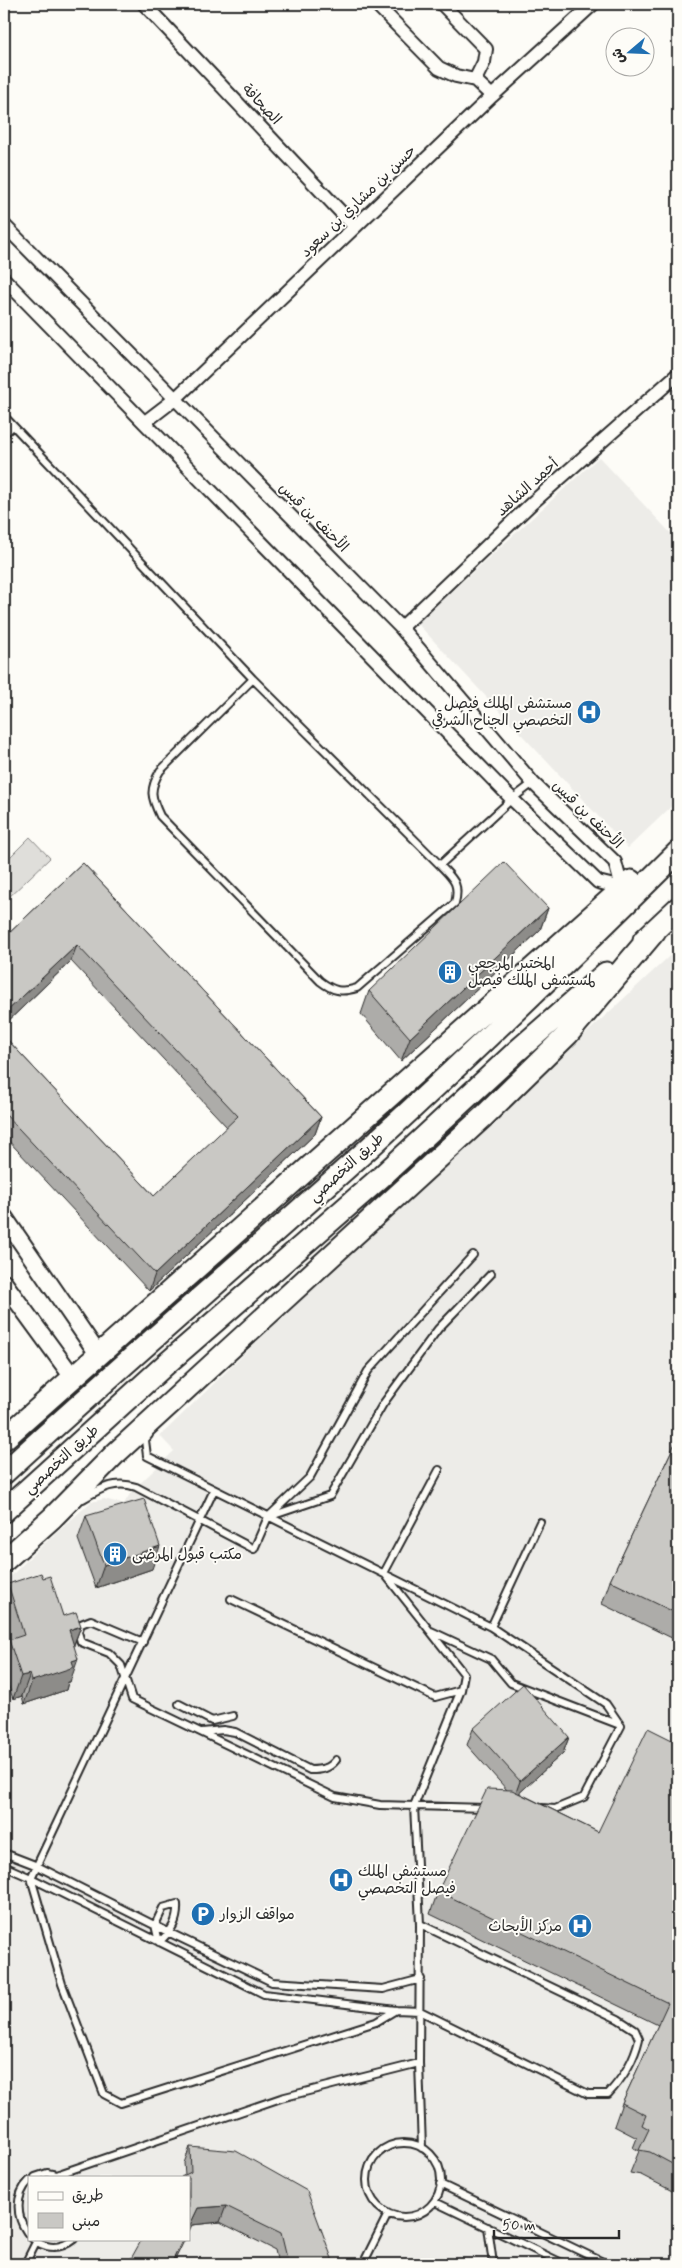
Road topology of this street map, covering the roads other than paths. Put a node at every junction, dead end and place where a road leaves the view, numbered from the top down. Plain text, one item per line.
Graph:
1 (144, 4) edge
2 (376, 4) edge
3 (442, 4) edge
4 (593, 4) edge
5 (475, 80) junction
6 (492, 96) junction
7 (4, 225) edge
8 (355, 226) junction
9 (4, 279) edge
10 (678, 374) edge
11 (174, 398) junction
12 (4, 416) edge
13 (146, 422) junction
14 (13, 426) junction
15 (4, 434) edge
16 (401, 628) junction
17 (253, 679) junction
18 (533, 783) junction
19 (512, 799) junction
20 (678, 844) edge
21 (678, 852) edge
22 (440, 865) junction
23 (622, 888) junction
24 (678, 908) edge
25 (655, 931) junction
26 (4, 1217) edge
27 (472, 1256) dead end
28 (491, 1274) dead end
29 (4, 1283) edge
30 (98, 1354) junction
31 (72, 1376) junction
32 (170, 1405) junction
33 (4, 1439) edge
34 (439, 1470) dead end
35 (4, 1473) edge
36 (214, 1490) junction
37 (4, 1511) edge
38 (52, 1518) junction
39 (268, 1518) junction
40 (198, 1520) junction
41 (540, 1522) dead end
42 (4, 1561) edge
43 (384, 1573) junction
44 (231, 1599) dead end
45 (491, 1627) junction
46 (429, 1630) junction
47 (143, 1642) junction
48 (125, 1682) junction
49 (461, 1690) junction
50 (179, 1704) dead end
51 (233, 1716) dead end
52 (621, 1726) junction
53 (201, 1732) junction
54 (336, 1760) dead end
55 (414, 1806) junction
56 (489, 1808) edge
57 (536, 1808) edge
58 (4, 1853) edge
59 (35, 1865) junction
60 (4, 1866) edge
61 (31, 1878) junction
62 (420, 1924) junction
63 (155, 1925) junction
64 (170, 1933) junction
65 (159, 1942) junction
66 (421, 1979) junction
67 (396, 2010) junction
68 (420, 2011) junction
69 (419, 2063) junction
70 (422, 2148) junction
71 (59, 2174) junction
72 (38, 2176) edge
73 (64, 2176) edge
74 (28, 2182) edge
75 (440, 2184) junction
76 (425, 2212) junction
77 (388, 2214) junction
78 (488, 2227) junction
79 (28, 2239) edge
80 (30, 2240) edge
81 (72, 2240) edge
82 (35, 2244) junction
83 (25, 2264) edge
84 (363, 2264) edge
85 (493, 2264) edge
86 (564, 2264) edge
87 (607, 2264) edge

1 - 8 street, الصحافة
2 - 5 street
3 - 5 street
4 - 6 street, حسن بن مشاري بن سعود
5 - 6 street
6 - 8 street, حسن بن مشاري بن سعود
7 - 11 street, الأحنف بن قيس
8 - 11 street, حسن بن مشاري بن سعود
9 - 13 street
10 - 16 street, أحمد الشاهد
11 - 13 street, حسن بن مشاري بن سعود
11 - 16 street, الأحنف بن قيس
12 - 14 lane
13 - 19 street
14 - 15 lane
14 - 17 lane
16 - 18 street, الأحنف بن قيس
17 - 22 lane
17 - 22 lane
18 - 19 lane
18 - 23 street, الأحنف بن قيس
19 - 22 lane
19 - 23 street
20 - 23 main road
21 - 35 main road, طريق التخصصي
23 - 30 main road
24 - 25 main road, طريق التخصصي
25 - 32 main road
25 - 37 main road, طريق التخصصي
26 - 30 street
27 - 39 lane
28 - 39 lane
29 - 31 street
30 - 31 main road
31 - 33 main road
32 - 36 lane
32 - 38 main road
34 - 43 lane
36 - 39 lane
36 - 40 lane
38 - 40 lane
38 - 42 main road
39 - 40 lane
39 - 43 lane
40 - 47 lane
41 - 45 lane
43 - 45 lane
43 - 46 lane
44 - 49 lane
45 - 52 lane
46 - 49 lane
46 - 52 lane
47 - 48 lane
47 - 48 lane
48 - 53 lane
48 - 59 lane
49 - 55 lane
50 - 51 lane
52 - 57 lane
53 - 54 lane
53 - 55 lane
55 - 56 lane
55 - 62 lane
58 - 59 lane
59 - 61 lane
59 - 63 lane
60 - 61 lane
61 - 65 lane
61 - 67 lane
62 - 66 lane
62 - 68 lane
63 - 64 lane
63 - 64 lane
63 - 65 lane
64 - 65 lane
64 - 66 lane
65 - 67 lane
66 - 68 lane
67 - 68 lane
68 - 69 lane
69 - 70 lane
69 - 71 lane
70 - 75 lane
70 - 77 lane
71 - 72 lane
71 - 73 lane
74 - 79 lane
75 - 76 lane
75 - 87 lane
76 - 77 lane
76 - 78 lane
77 - 84 lane
78 - 85 lane
78 - 86 lane
80 - 82 lane
81 - 82 lane
82 - 83 lane

